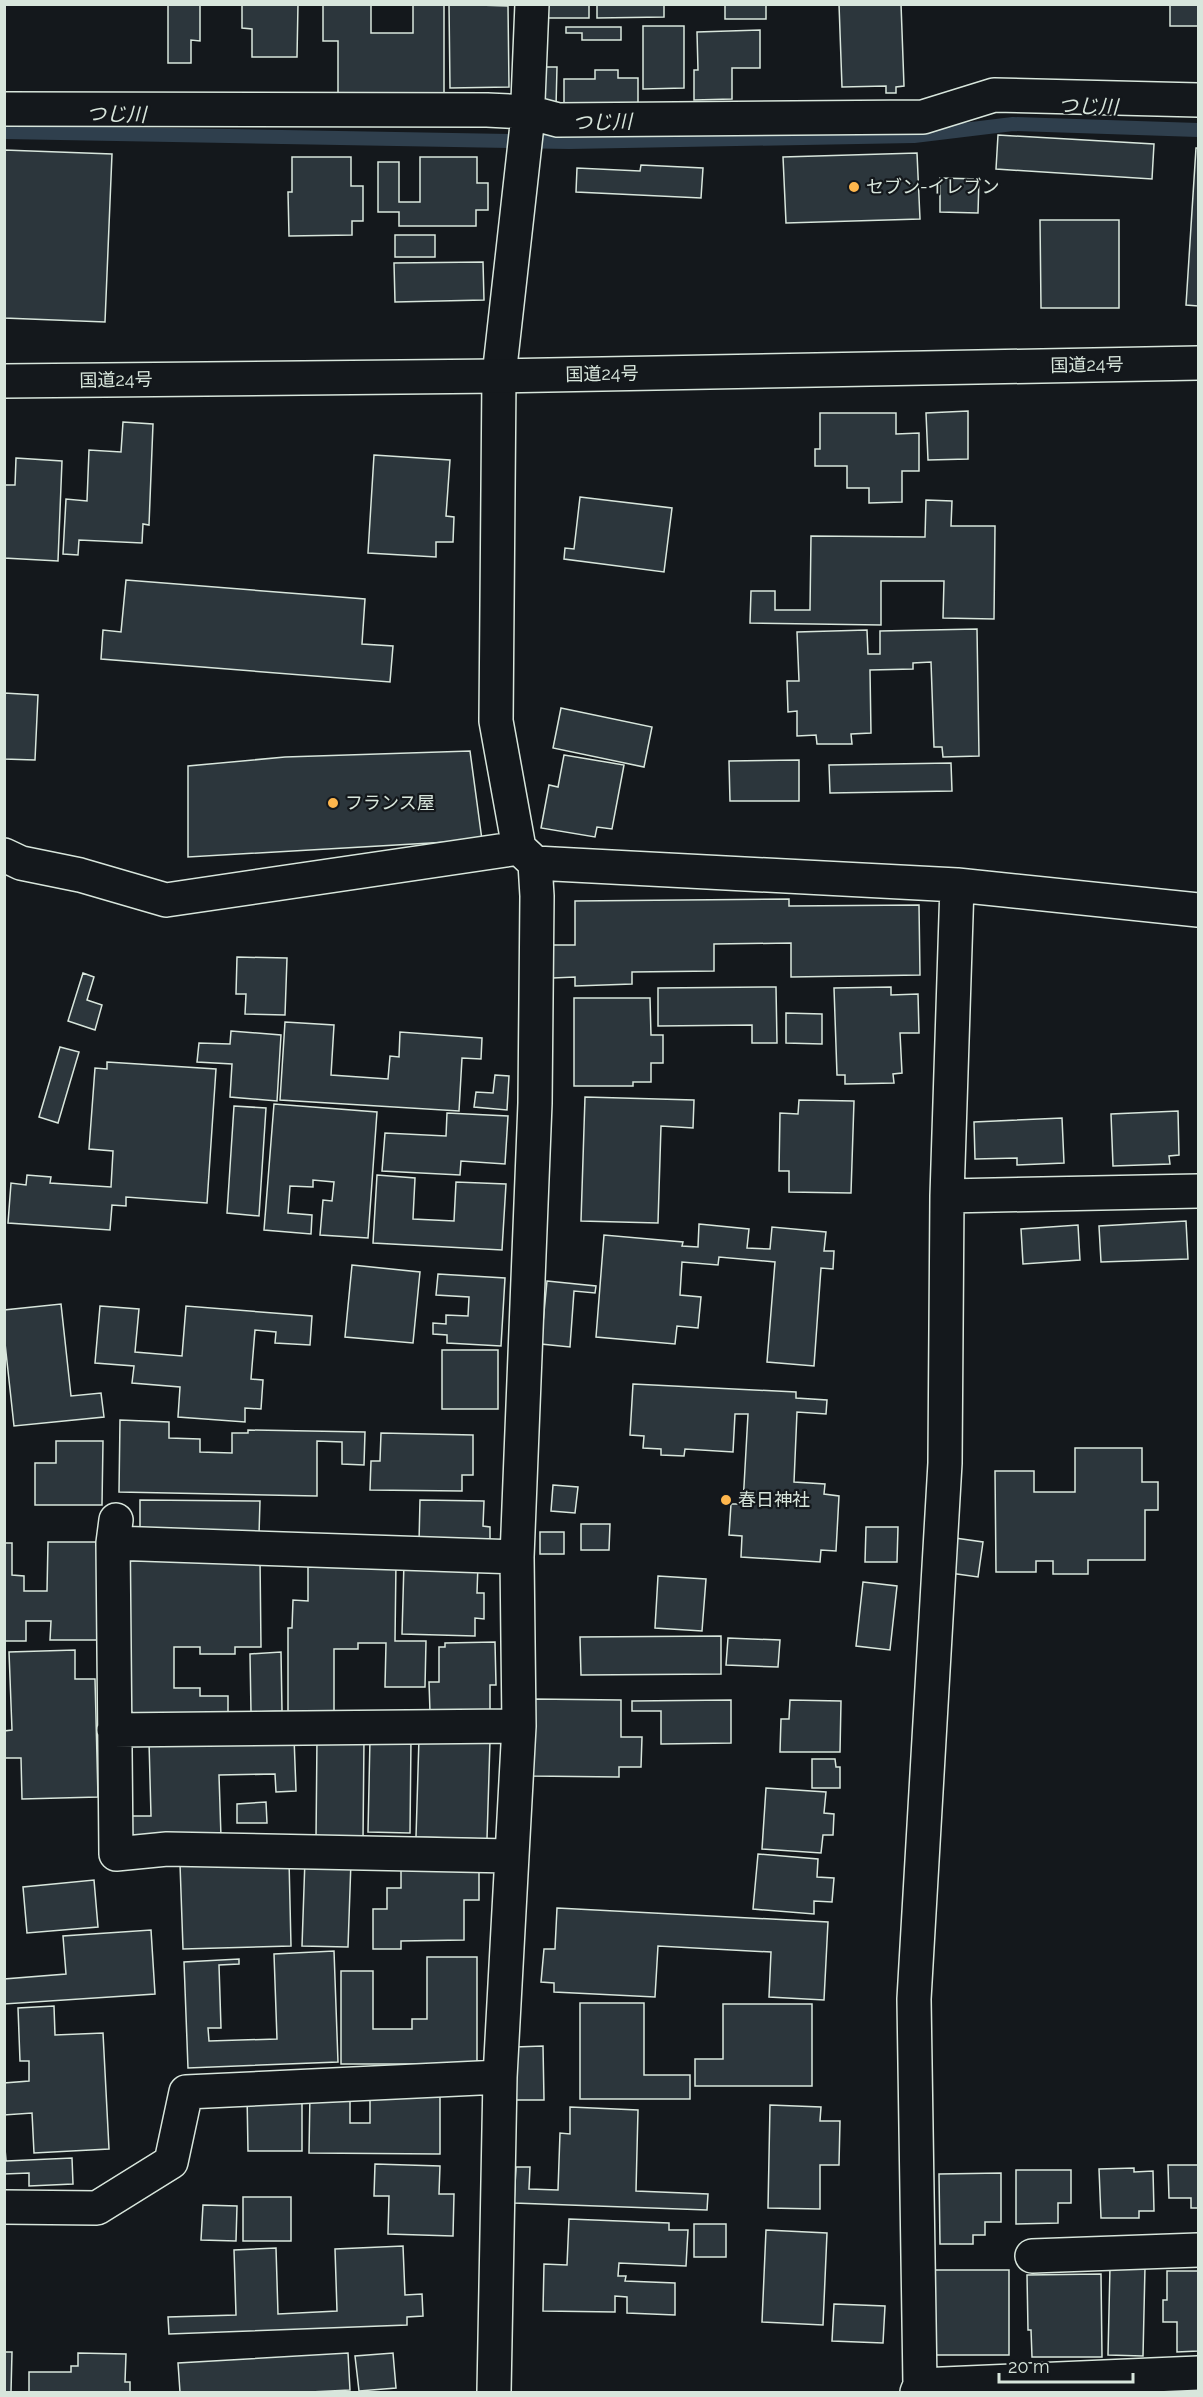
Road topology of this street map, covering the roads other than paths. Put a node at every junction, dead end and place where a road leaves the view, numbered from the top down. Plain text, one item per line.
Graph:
1 (532, 4) edge
2 (1198, 100) edge
3 (4, 109) edge
4 (527, 129) junction
5 (1198, 363) edge
6 (499, 376) junction
7 (4, 381) edge
8 (4, 855) edge
9 (527, 856) junction
10 (957, 885) junction
11 (1198, 910) edge
12 (1198, 1191) edge
13 (947, 1196) junction
14 (517, 1557) junction
15 (519, 1726) junction
16 (114, 1730) junction
17 (510, 1856) junction
18 (500, 2077) junction
19 (4, 2207) edge
20 (1198, 2250) edge
21 (1032, 2256) dead end
22 (1198, 2373) edge
23 (919, 2389) edge
24 (494, 2392) edge

1 - 4 main road
2 - 4 main road
3 - 4 main road
4 - 6 main road
5 - 6 main road, 国道24号
6 - 7 main road, 国道24号
6 - 9 main road
8 - 9 main road
9 - 10 main road
9 - 14 main road
10 - 11 main road
10 - 13 main road
12 - 13 main road
13 - 23 main road
14 - 15 main road
14 - 16 main road
15 - 16 main road
15 - 17 main road
16 - 17 main road
17 - 18 main road
18 - 19 main road
18 - 24 main road
20 - 21 main road
22 - 23 main road

